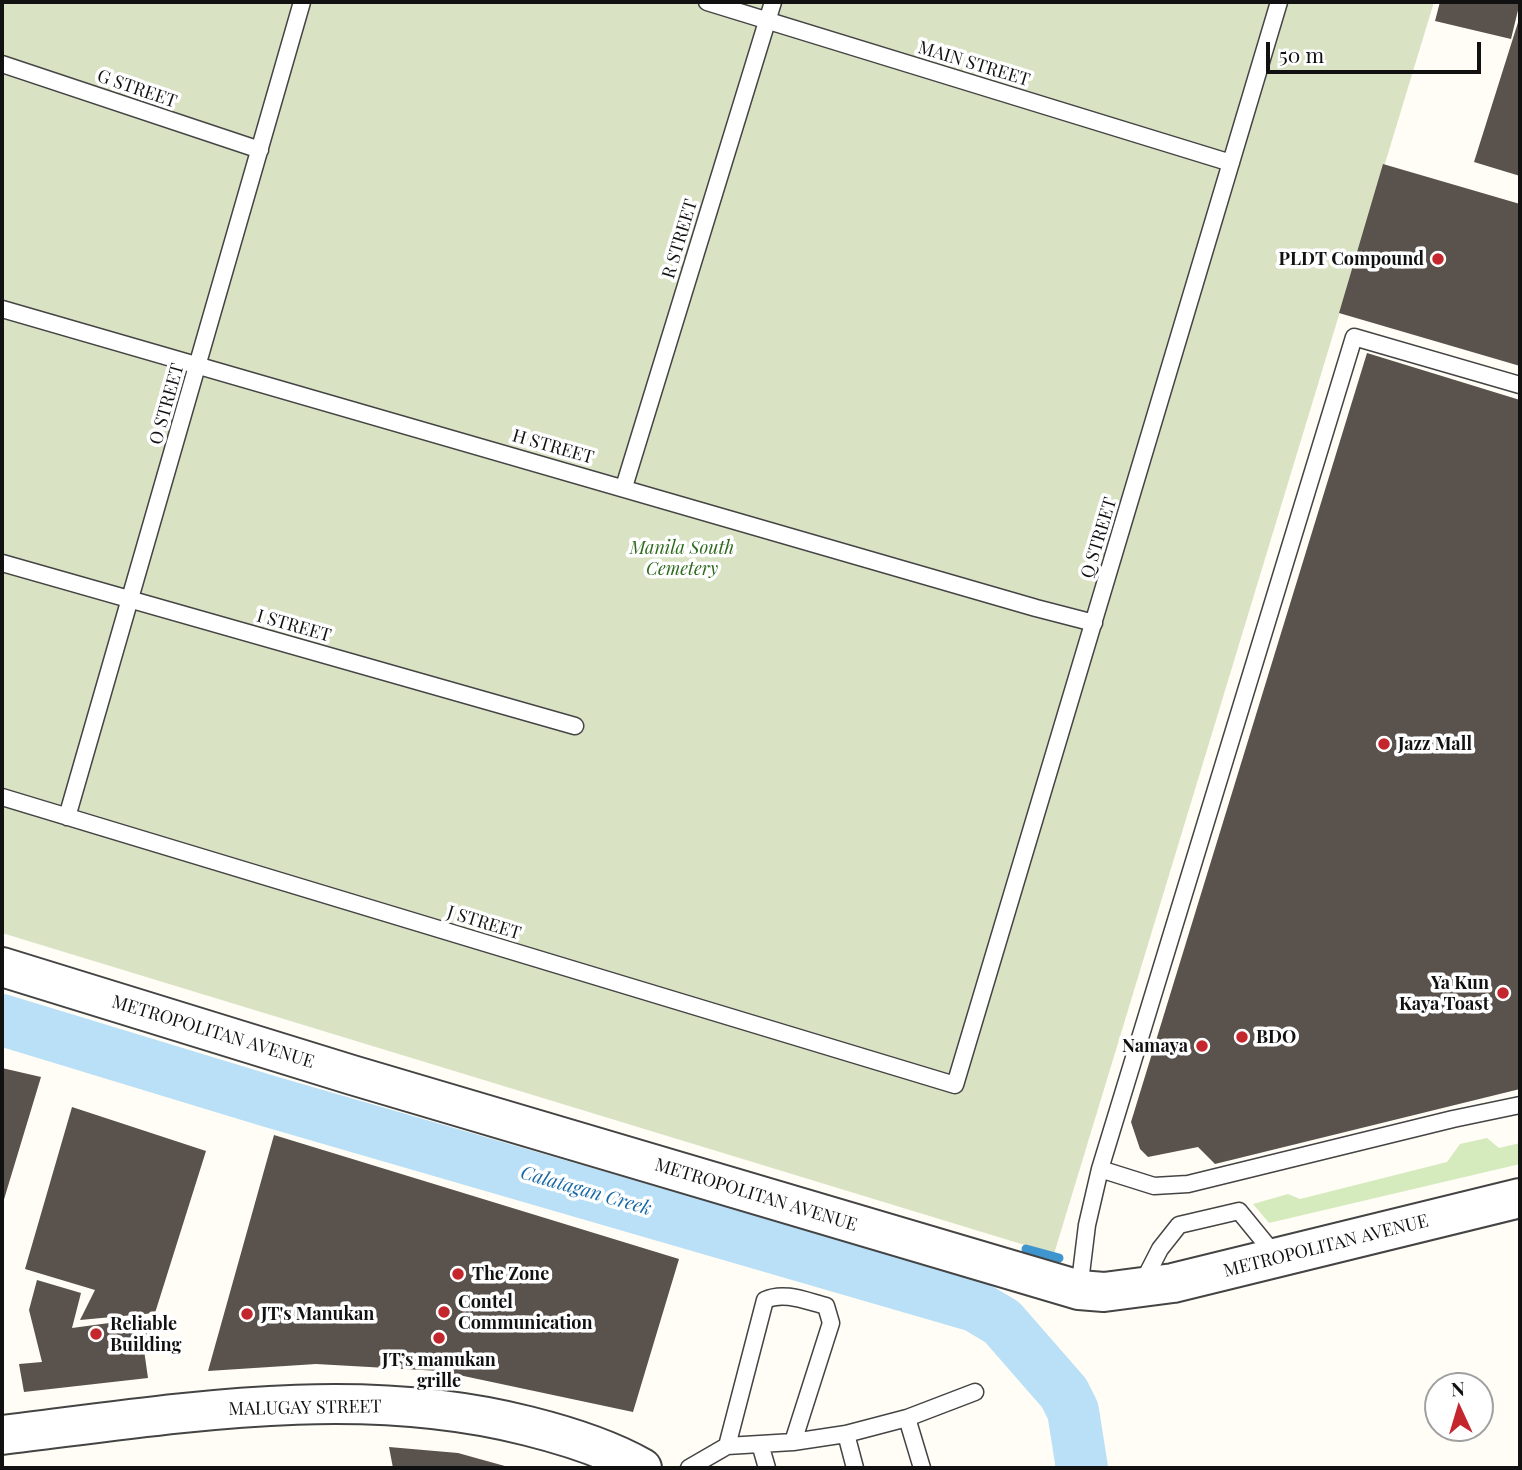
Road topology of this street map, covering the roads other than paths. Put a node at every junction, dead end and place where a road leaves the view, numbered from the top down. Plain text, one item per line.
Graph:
1 (302, 2) edge
2 (707, 2) edge
3 (773, 2) edge
4 (1279, 2) edge
5 (767, 20) junction
6 (2, 64) edge
7 (260, 150) junction
8 (1231, 163) junction
9 (2, 309) edge
10 (198, 365) junction
11 (1520, 385) edge
12 (624, 487) junction
13 (2, 563) edge
14 (131, 600) junction
15 (1094, 623) junction
16 (575, 726) dead end
17 (2, 797) edge
18 (67, 817) junction
19 (2, 967) edge
20 (955, 1085) joint
21 (1520, 1105) edge
22 (1100, 1169) junction
23 (1520, 1198) edge
24 (1277, 1257) junction
25 (1140, 1288) junction
26 (1079, 1290) junction
27 (975, 1392) dead end
28 (907, 1418) junction
29 (846, 1434) junction
30 (2, 1435) edge
31 (793, 1442) junction
32 (760, 1444) junction
33 (727, 1446) junction
34 (642, 1468) edge
35 (689, 1468) edge
36 (767, 1468) edge
37 (855, 1468) edge
38 (922, 1468) edge

1 - 7 lane, O STREET
2 - 5 lane, MAIN STREET
3 - 5 lane, R STREET
4 - 8 lane, Q STREET
5 - 8 lane, MAIN STREET
5 - 12 lane, R STREET
6 - 7 lane, G STREET
7 - 10 lane, O STREET
8 - 15 lane, Q STREET
9 - 10 lane, H STREET
10 - 12 lane, H STREET
10 - 14 lane, O STREET
11 - 22 lane
12 - 15 lane, H STREET
13 - 14 lane, I STREET
14 - 16 lane, I STREET
14 - 18 lane, O STREET
15 - 20 lane, Q STREET
17 - 18 lane, J STREET
18 - 20 lane, J STREET
19 - 26 street, METROPOLITAN AVENUE
21 - 22 lane
22 - 26 lane
23 - 24 street, METROPOLITAN AVENUE
24 - 25 street, METROPOLITAN AVENUE
24 - 25 lane
25 - 26 street, METROPOLITAN AVENUE
27 - 28 lane
28 - 29 lane
28 - 38 lane
29 - 31 lane
29 - 37 lane
30 - 34 street, MALUGAY STREET
31 - 32 lane
31 - 33 lane
32 - 33 lane
32 - 36 lane
33 - 35 lane

